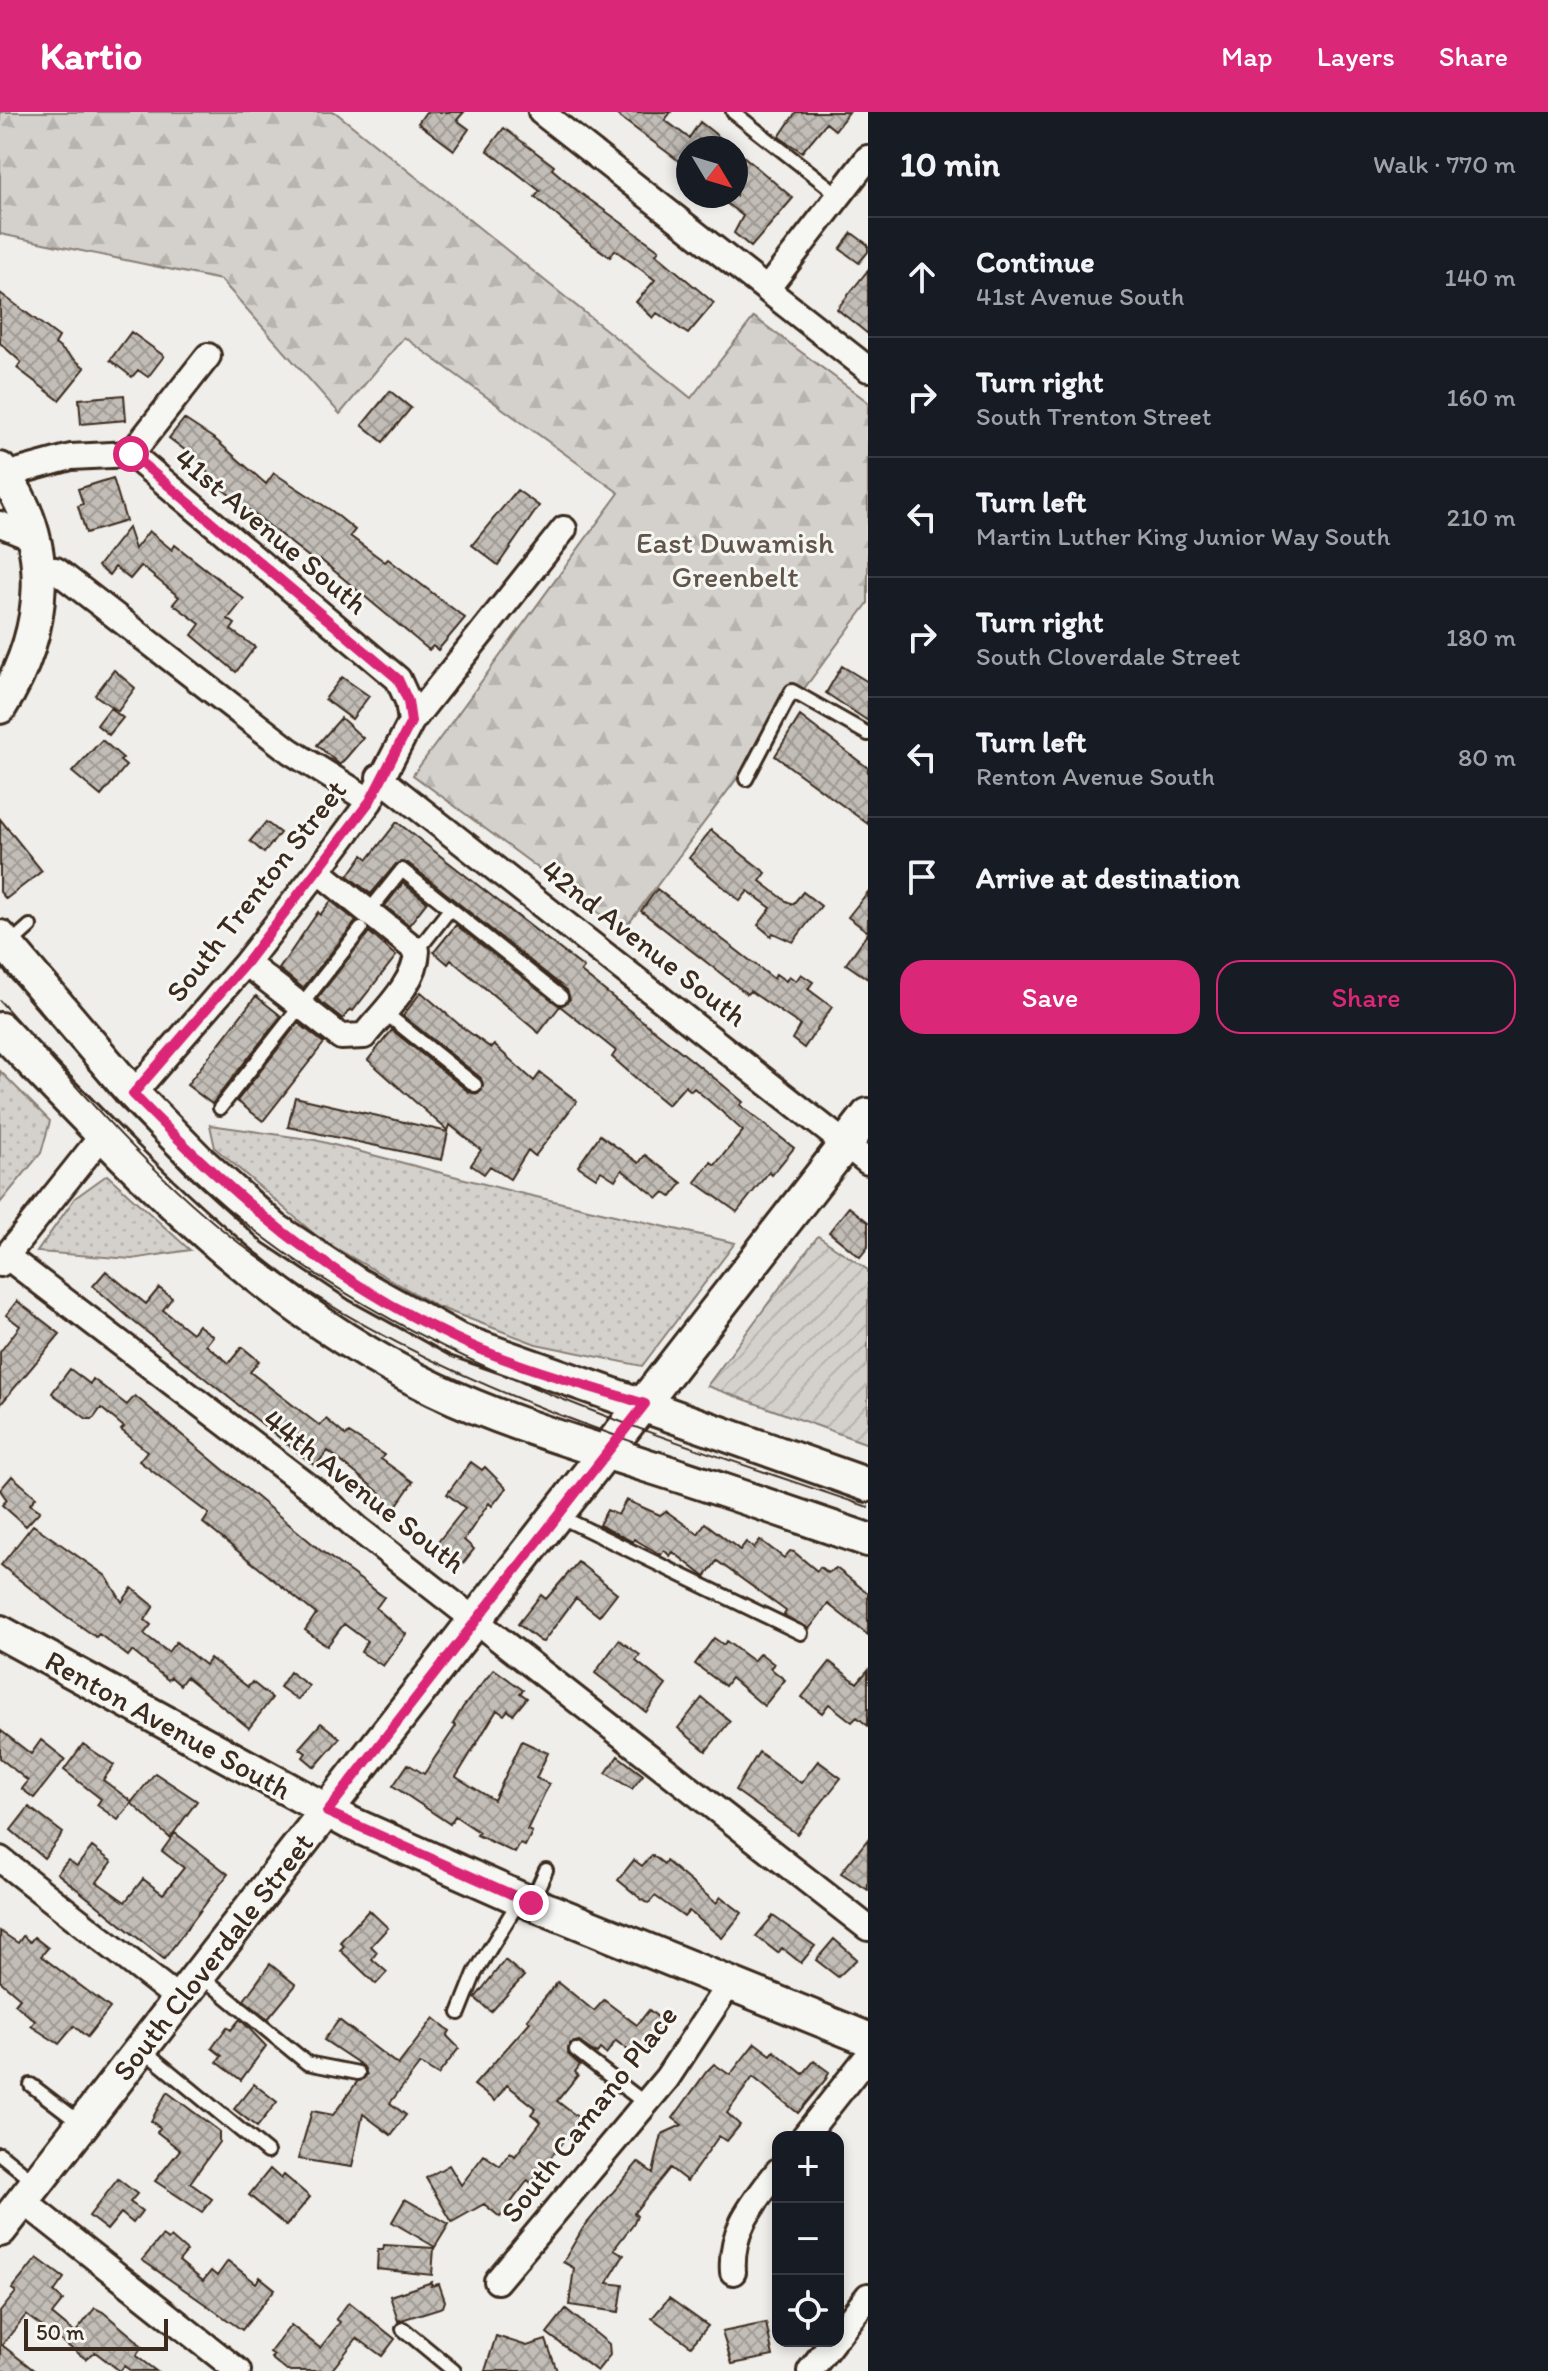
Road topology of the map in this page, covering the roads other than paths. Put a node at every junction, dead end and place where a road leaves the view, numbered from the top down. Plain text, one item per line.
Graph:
1 (541, 112) edge
2 (733, 112) edge
3 (868, 158) edge
4 (839, 195) junction
5 (767, 289) junction
6 (208, 356) dead end
7 (868, 369) edge
8 (131, 454) junction
9 (2, 472) edge
10 (0, 524) edge
11 (564, 529) dead end
12 (37, 555) junction
13 (0, 707) edge
14 (411, 722) junction
15 (868, 734) edge
16 (379, 777) junction
17 (746, 779) dead end
18 (370, 801) junction
19 (318, 871) junction
20 (374, 905) dead end
21 (450, 909) junction
22 (361, 929) dead end
23 (12, 937) edge
24 (417, 951) junction
25 (246, 963) junction
26 (561, 997) dead end
27 (300, 1006) junction
28 (384, 1012) junction
29 (0, 1029) edge
30 (475, 1085) dead end
31 (133, 1094) junction
32 (220, 1108) dead end
33 (868, 1115) edge
34 (101, 1137) junction
35 (857, 1153) edge
36 (3, 1260) edge
37 (645, 1404) junction
38 (607, 1453) junction
39 (868, 1485) edge
40 (558, 1516) junction
41 (868, 1540) edge
42 (477, 1621) junction
43 (0, 1632) edge
44 (801, 1633) dead end
45 (327, 1812) junction
46 (0, 1859) edge
47 (546, 1870) dead end
48 (526, 1901) junction
49 (868, 1928) edge
50 (200, 1975) junction
51 (729, 1984) junction
52 (180, 2000) junction
53 (459, 2013) dead end
54 (868, 2039) edge
55 (142, 2049) junction
56 (576, 2050) dead end
57 (868, 2056) edge
58 (358, 2073) dead end
59 (31, 2085) dead end
60 (646, 2104) junction
61 (82, 2124) junction
62 (809, 2131) edge
63 (267, 2152) dead end
64 (0, 2154) edge
65 (772, 2179) edge
66 (29, 2192) junction
67 (0, 2230) edge
68 (733, 2272) dead end
69 (497, 2281) dead end
70 (868, 2296) edge
71 (844, 2327) edge
72 (403, 2329) dead end
73 (828, 2347) edge
74 (238, 2371) edge
75 (454, 2371) edge
76 (810, 2371) edge

1 - 5 street
2 - 4 lane
3 - 4 street
4 - 5 street
5 - 7 street
6 - 8 street
8 - 9 street, 41st Avenue South
8 - 14 street, 41st Avenue South
9 - 12 main road
10 - 12 street
11 - 14 street, South Trenton Street
12 - 13 main road
12 - 18 street
14 - 16 street, South Trenton Street
15 - 17 lane
16 - 18 street, South Trenton Street
16 - 35 street, 42nd Avenue South
18 - 19 street, South Trenton Street
19 - 24 street
19 - 25 street, South Trenton Street
20 - 21 lane
21 - 24 lane
21 - 26 lane
22 - 27 lane
23 - 31 main road
24 - 28 street
25 - 27 street
25 - 31 street, South Trenton Street
27 - 28 street
27 - 32 lane
28 - 30 lane
29 - 34 main road
31 - 37 main road
33 - 35 main road, South Cloverdale Street
34 - 36 street
34 - 38 main road
35 - 37 main road, South Cloverdale Street
36 - 42 street, 44th Avenue South
37 - 38 main road, South Cloverdale Street
37 - 39 main road
38 - 40 main road, South Cloverdale Street
38 - 41 main road
40 - 42 main road, South Cloverdale Street
40 - 44 lane
42 - 45 main road, South Cloverdale Street
42 - 49 street, 44th Avenue South
43 - 45 main road, Renton Avenue South
45 - 48 main road, Renton Avenue South
45 - 50 main road, South Cloverdale Street
46 - 52 street
47 - 48 lane
48 - 51 main road, Renton Avenue South
48 - 53 lane
50 - 52 main road, South Cloverdale Street
50 - 58 lane
51 - 54 main road, Renton Avenue South
51 - 60 street, South Camano Place
52 - 55 main road, South Cloverdale Street
55 - 61 main road, South Cloverdale Street
55 - 63 lane
56 - 60 lane
57 - 62 street
59 - 61 lane
60 - 69 street, South Camano Place
61 - 66 main road, South Cloverdale Street
64 - 66 lane
65 - 68 street
66 - 67 main road, South Cloverdale Street
66 - 74 street
70 - 71 street
72 - 75 lane
73 - 76 street

